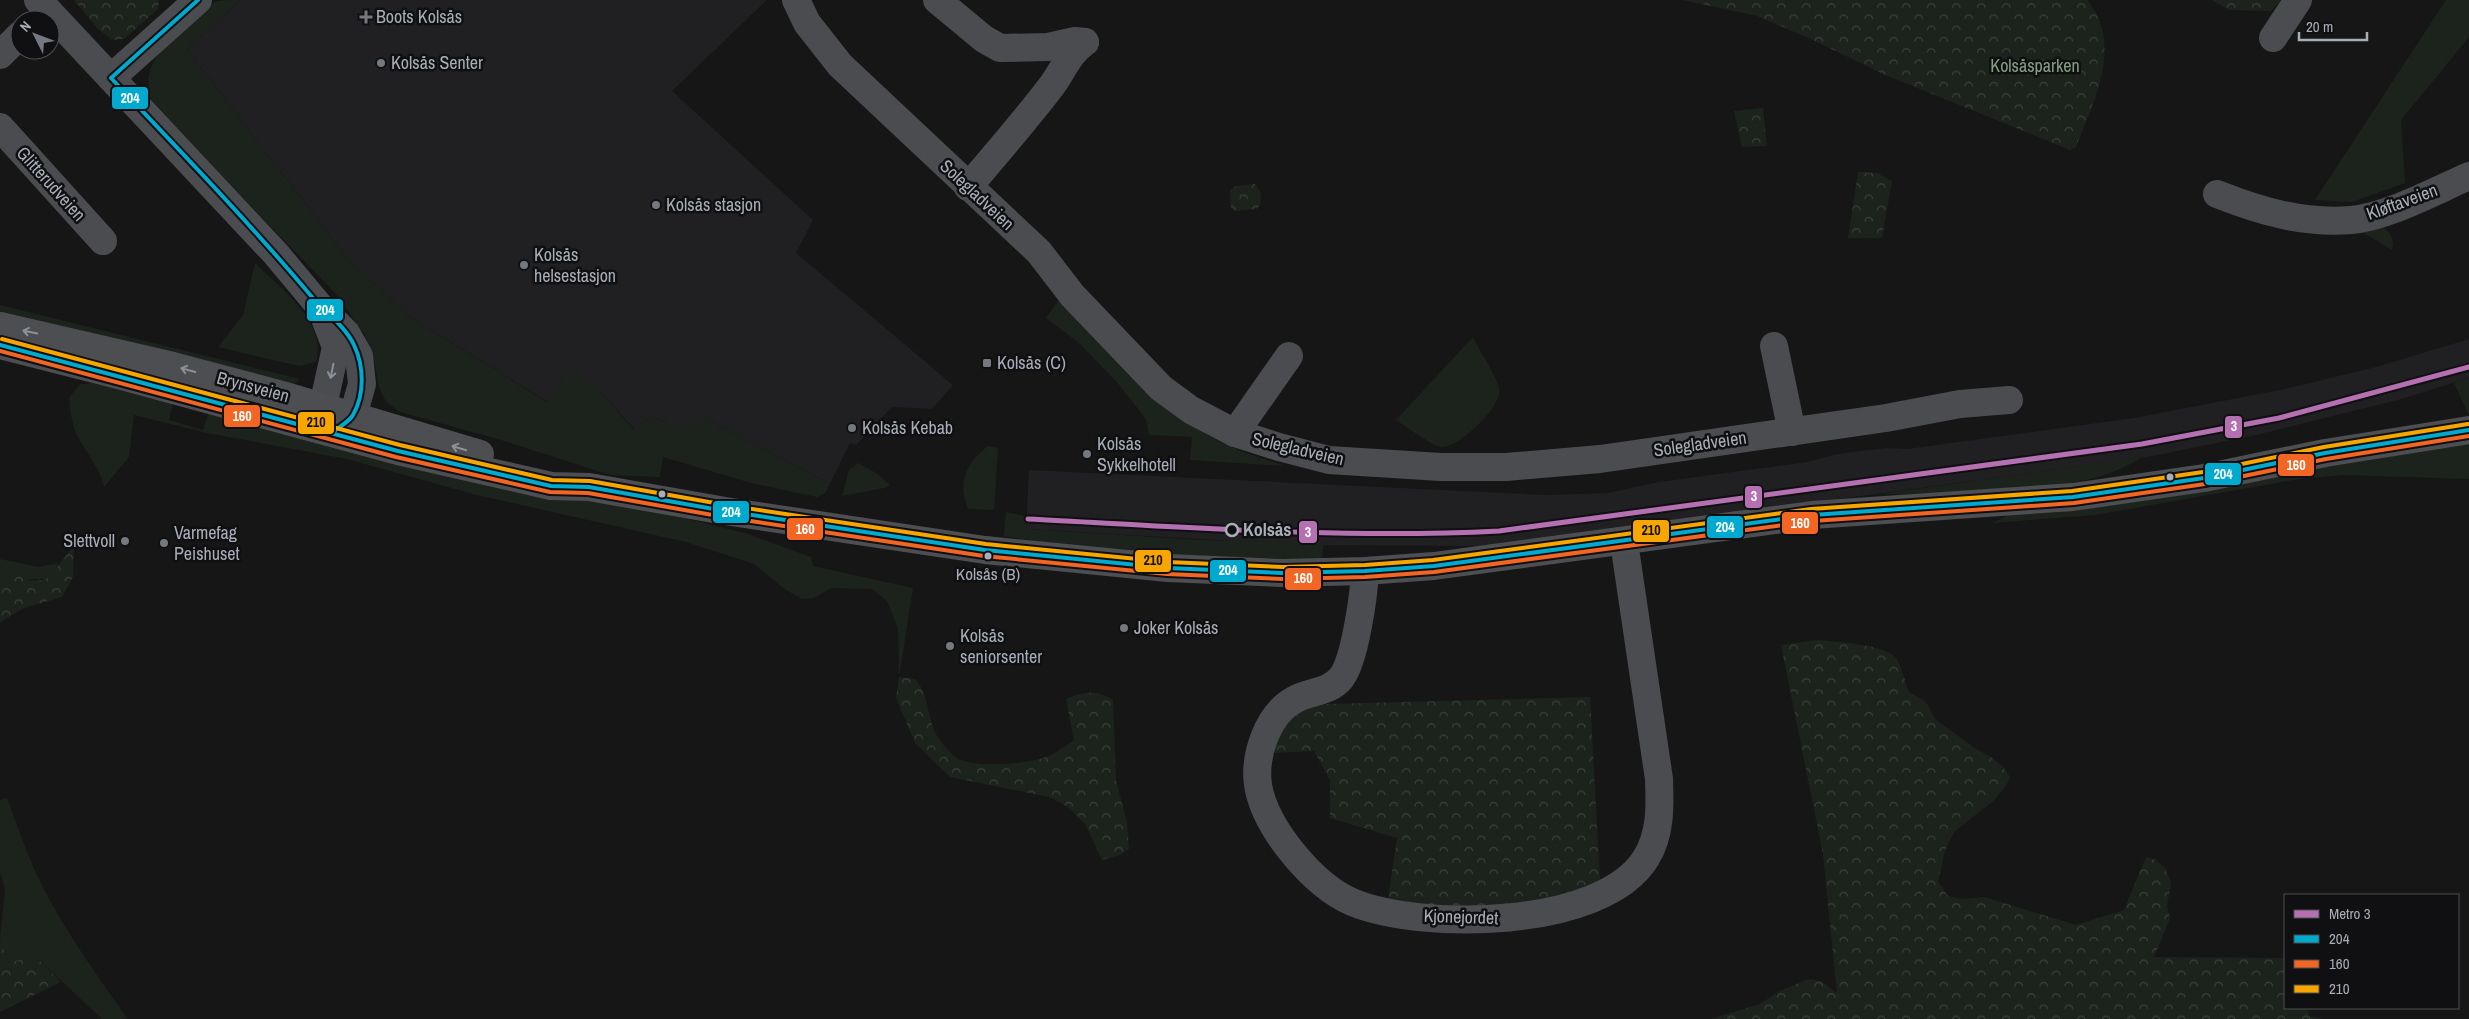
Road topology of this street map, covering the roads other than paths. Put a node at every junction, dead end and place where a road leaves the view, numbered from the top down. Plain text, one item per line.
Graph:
1 (198, 0) edge
2 (796, 0) edge
3 (937, 0) edge
4 (2298, 0) edge
5 (60, 29) edge
6 (2273, 38) dead end
7 (10, 45) edge
8 (0, 55) edge
9 (111, 78) junction
10 (0, 127) edge
11 (2469, 176) edge
12 (968, 187) junction
13 (2217, 194) dead end
14 (103, 241) dead end
15 (320, 308) junction
16 (0, 326) edge
17 (0, 345) edge
18 (1774, 346) dead end
19 (1289, 356) dead end
20 (2009, 400) dead end
21 (323, 406) junction
22 (343, 424) junction
23 (2469, 430) edge
24 (1792, 432) junction
25 (1234, 433) junction
26 (1624, 542) junction
27 (1365, 571) junction

1 - 9 street
2 - 12 street, Solegladveien
3 - 12 street
4 - 6 street
5 - 9 street
7 - 8 street
9 - 15 street
10 - 14 street, Glitterudveien
11 - 13 street, Kløftaveien
12 - 25 street, Solegladveien
15 -> 21 street
15 - 22 street
21 -> 16 main road, Brynsveien
17 - 22 main road, Brynsveien
18 - 24 street
19 - 25 street
20 - 24 street, Solegladveien
21 - 22 main road, Brynsveien
22 - 27 main road, Brynsveien
23 - 26 main road, Brynsveien
24 - 25 street, Solegladveien
26 - 27 main road, Brynsveien
26 - 27 street, Kjonejordet

